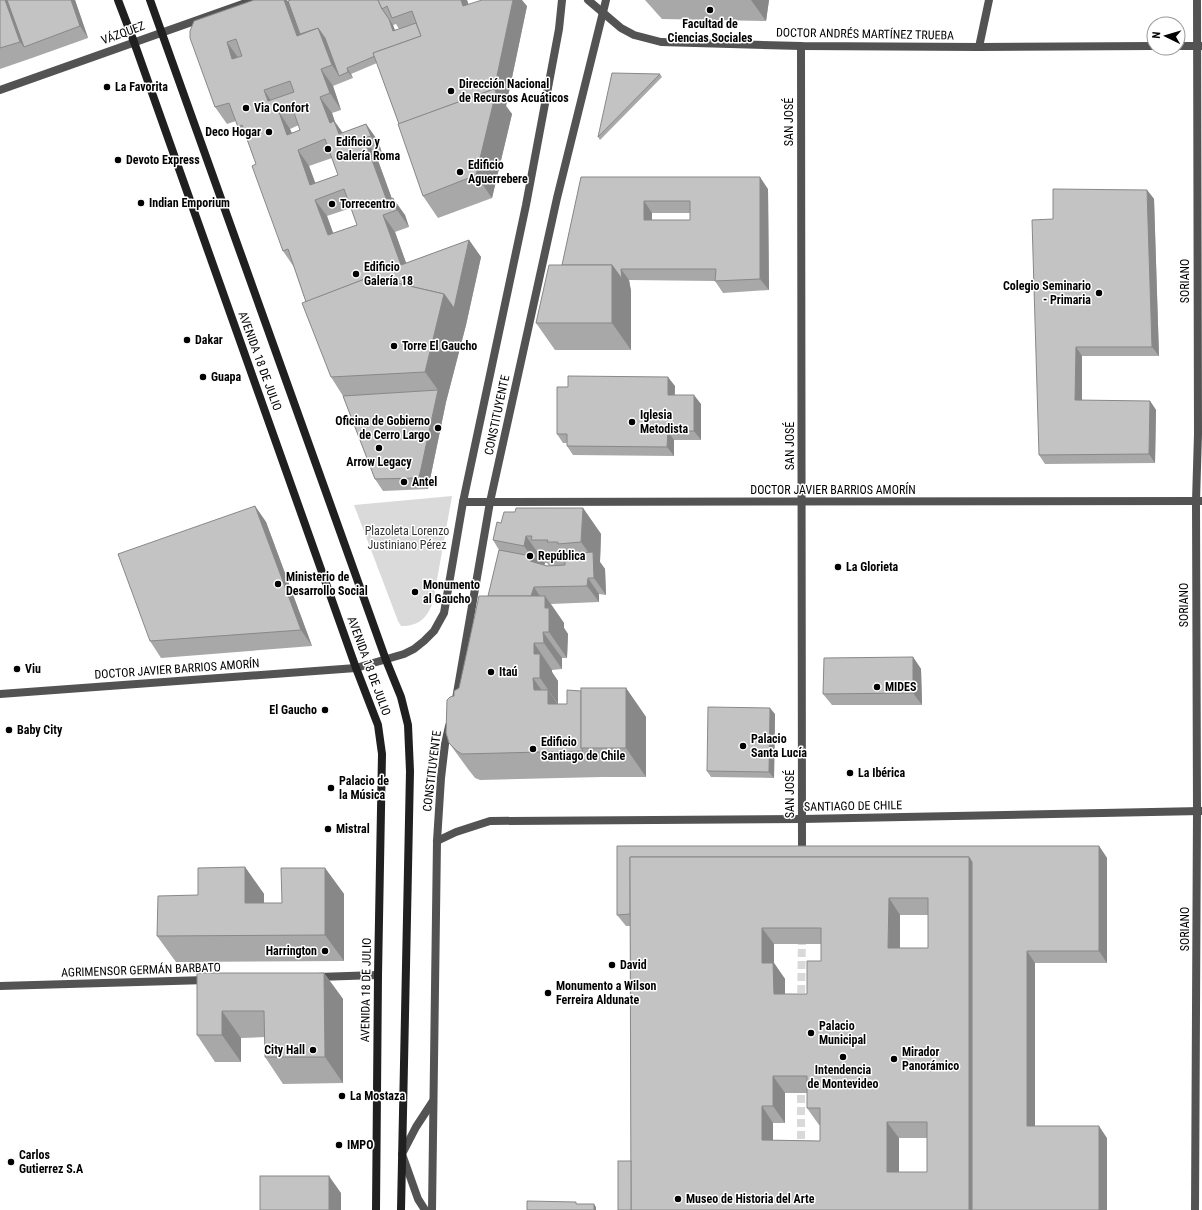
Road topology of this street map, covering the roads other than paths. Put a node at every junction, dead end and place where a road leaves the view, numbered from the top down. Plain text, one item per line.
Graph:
1 (118, 0) edge
2 (150, 0) edge
3 (254, 0) edge
4 (562, 0) edge
5 (588, 0) edge
6 (606, 0) edge
7 (989, 0) edge
8 (1197, 0) edge
9 (603, 14) junction
10 (162, 32) junction
11 (134, 42) junction
12 (801, 46) junction
13 (1146, 46) edge
14 (1186, 46) edge
15 (1200, 46) edge
16 (979, 47) junction
17 (0, 90) edge
18 (1199, 501) edge
19 (463, 502) junction
20 (490, 502) junction
21 (802, 502) junction
22 (386, 660) junction
23 (356, 668) junction
24 (0, 694) edge
25 (454, 706) edge
26 (451, 721) edge
27 (1200, 811) edge
28 (802, 819) junction
29 (437, 841) junction
30 (802, 846) edge
31 (378, 975) junction
32 (307, 977) edge
33 (212, 980) edge
34 (0, 986) edge
35 (434, 1100) junction
36 (402, 1154) junction
37 (376, 1210) edge
38 (401, 1210) edge
39 (425, 1210) edge
40 (432, 1210) edge
41 (1195, 1210) edge

1 - 11 main road, AVENIDA 18 DE JULIO
2 - 10 main road, AVENIDA 18 DE JULIO
3 - 10 street, VÁZQUEZ
4 - 19 street, CONSTITUYENTE
5 - 9 street, DOCTOR ANDRÉS MARTÍNEZ TRUEBA
6 - 9 street, CONSTITUYENTE
7 - 16 street
8 - 15 street, SORIANO
9 - 12 street, DOCTOR ANDRÉS MARTÍNEZ TRUEBA
9 - 20 street, CONSTITUYENTE
10 - 11 street, VÁZQUEZ
10 - 22 main road, AVENIDA 18 DE JULIO
11 - 17 street, VÁZQUEZ
11 - 23 main road, AVENIDA 18 DE JULIO
12 - 16 street, DOCTOR ANDRÉS MARTÍNEZ TRUEBA
12 - 21 street, SAN JOSÉ
13 - 16 street, DOCTOR ANDRÉS MARTÍNEZ TRUEBA
14 - 15 street
15 - 18 street, SORIANO
18 - 21 street, DOCTOR JAVIER BARRIOS AMORÍN
18 - 27 street, SORIANO
19 - 20 street, DOCTOR JAVIER BARRIOS AMORÍN
19 - 22 street, CONSTITUYENTE
20 - 21 street, DOCTOR JAVIER BARRIOS AMORÍN
20 - 25 street, CONSTITUYENTE
21 - 28 street, SAN JOSÉ
22 - 23 street, CONSTITUYENTE
22 - 36 main road, AVENIDA 18 DE JULIO
23 - 24 street, DOCTOR JAVIER BARRIOS AMORÍN
23 - 31 main road, AVENIDA 18 DE JULIO
26 - 29 street, CONSTITUYENTE
27 - 28 street, SANTIAGO DE CHILE
27 - 41 street, SORIANO
28 - 29 street, SANTIAGO DE CHILE
28 - 30 street, SAN JOSÉ
29 - 35 street
31 - 32 street
31 - 37 main road, AVENIDA 18 DE JULIO
33 - 34 street, AGRIMENSOR GERMÁN BARBATO
35 - 36 street, AVENIDA 18 DE JULIO
35 - 40 street
36 - 38 main road, AVENIDA 18 DE JULIO
36 - 39 street, AVENIDA 18 DE JULIO

